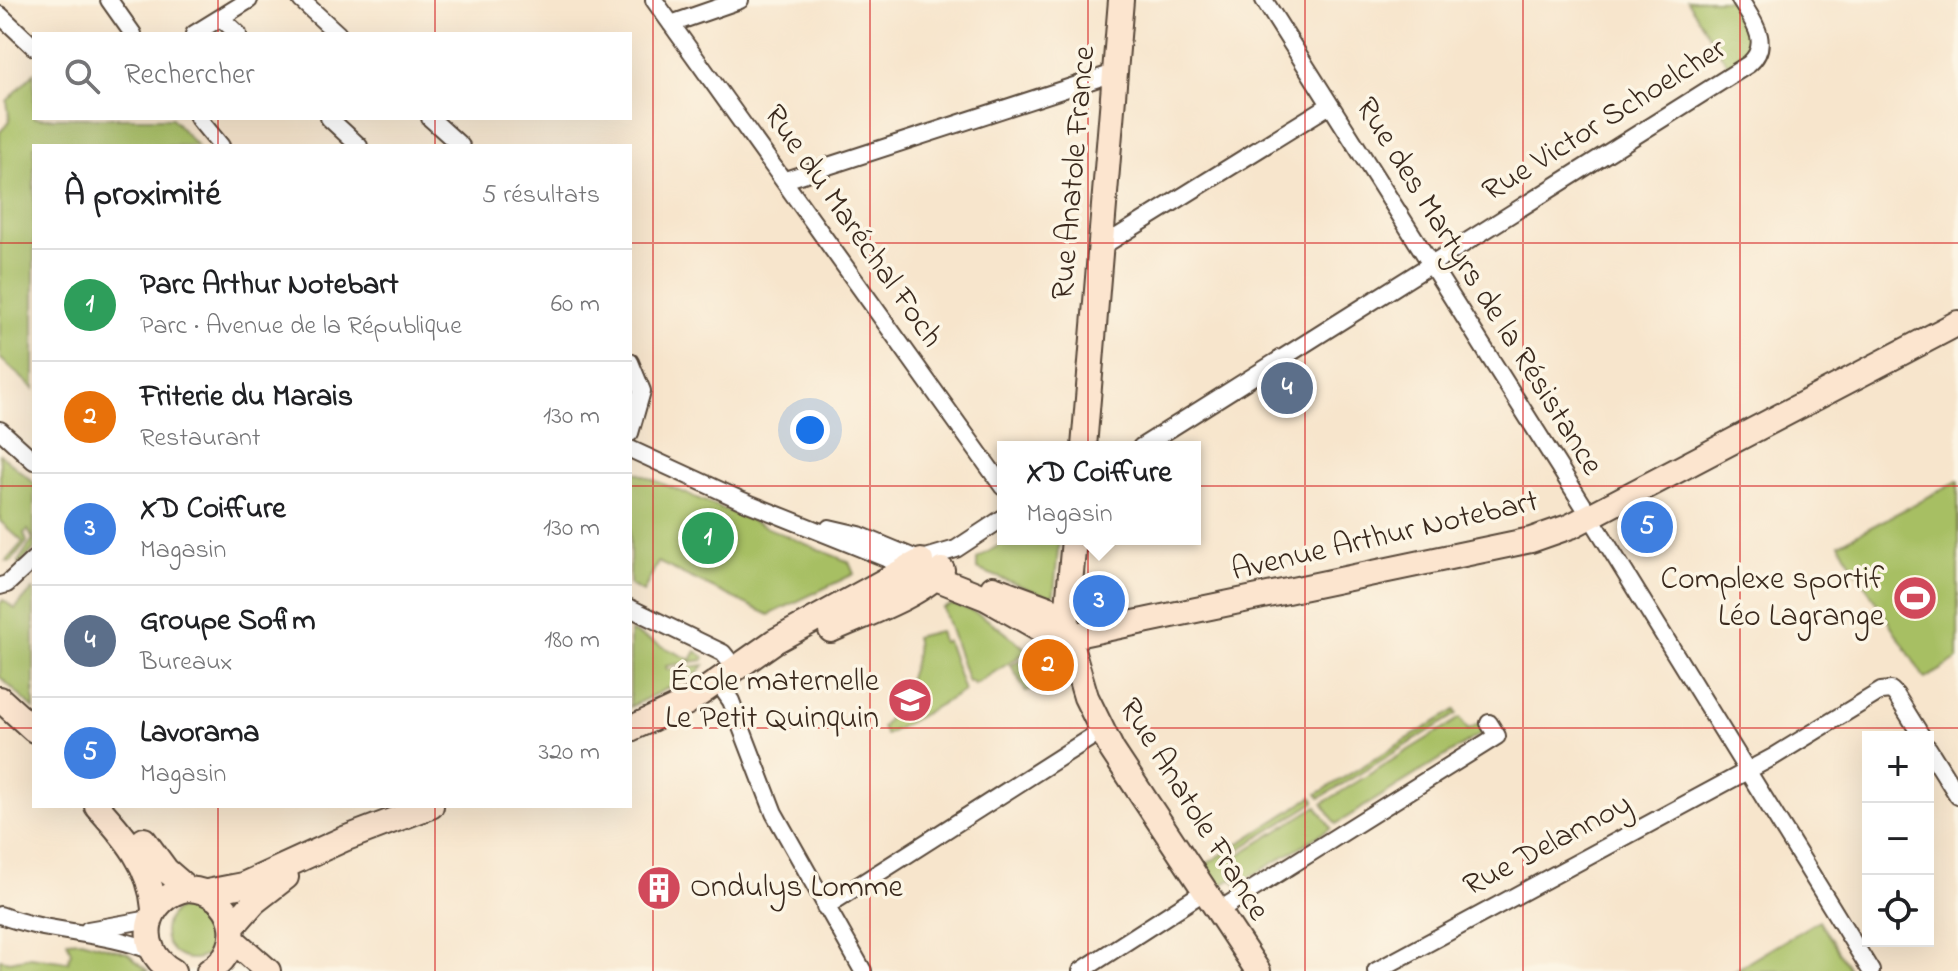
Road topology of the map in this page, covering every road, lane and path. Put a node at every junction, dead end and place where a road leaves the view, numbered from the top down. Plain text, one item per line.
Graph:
1 (109, 0) edge
2 (249, 0) edge
3 (301, 0) edge
4 (654, 0) edge
5 (740, 0) edge
6 (1121, 0) edge
7 (1264, 0) edge
8 (1740, 0) edge
9 (0, 15) edge
10 (221, 18) junction
11 (671, 24) junction
12 (132, 32) edge
13 (197, 32) edge
14 (236, 32) edge
15 (336, 32) edge
16 (32, 45) edge
17 (1114, 73) junction
18 (1330, 105) junction
19 (200, 120) edge
20 (331, 120) edge
21 (432, 120) edge
22 (219, 144) edge
23 (357, 144) edge
24 (459, 144) edge
25 (785, 180) junction
26 (1101, 247) junction
27 (1429, 265) junction
28 (1958, 323) edge
29 (632, 367) edge
30 (632, 426) edge
31 (0, 430) edge
32 (1085, 441) edge
33 (1150, 441) edge
34 (632, 450) edge
35 (32, 459) edge
36 (997, 479) edge
37 (1590, 516) junction
38 (997, 523) edge
39 (1073, 545) edge
40 (32, 561) edge
41 (913, 563) junction
42 (945, 565) junction
43 (0, 586) edge
44 (632, 609) edge
45 (1066, 626) junction
46 (727, 675) junction
47 (0, 699) edge
48 (1489, 723) dead end
49 (30, 728) edge
50 (632, 728) edge
51 (1101, 731) junction
52 (1918, 731) edge
53 (1934, 758) edge
54 (1747, 770) junction
55 (1958, 796) edge
56 (99, 808) edge
57 (118, 808) edge
58 (426, 808) edge
59 (319, 851) junction
60 (198, 891) junction
61 (1212, 901) junction
62 (825, 907) junction
63 (152, 914) junction
64 (0, 915) edge
65 (52, 930) junction
66 (233, 933) junction
67 (152, 951) junction
68 (173, 971) edge
69 (209, 971) edge
70 (268, 971) edge
71 (863, 971) edge
72 (1081, 971) edge
73 (1258, 971) edge
74 (1376, 971) edge
75 (1871, 971) edge

1 - 12 street
2 - 10 street
3 - 15 street
4 - 11 street, Rue du Maréchal Foch
5 - 11 street
6 - 17 street, Rue Anatole France
7 - 18 street, Rue des Martyrs de la Résistance
8 - 27 street, Rue Victor Schoelcher
9 - 16 street
10 - 13 street
10 - 14 street
11 - 25 street, Rue du Maréchal Foch
17 - 25 street
17 - 26 street, Rue Anatole France
18 - 26 street
18 - 27 street, Rue des Martyrs de la Résistance
19 - 22 street
20 - 23 street
21 - 24 street
25 - 36 street, Rue du Maréchal Foch
26 - 32 street, Rue Anatole France
27 - 33 street, Rue Victor Schoelcher
27 - 37 street, Rue des Martyrs de la Résistance
28 - 37 street, Avenue Arthur Notebart
29 - 30 street
31 - 35 street
34 - 41 street
37 - 45 street, Avenue Arthur Notebart
37 - 54 street, Rue des Martyrs de la Résistance
38 - 42 street
39 - 45 street, Rue Anatole France
40 - 43 street
41 - 42 street
41 - 46 street
42 - 45 street
42 - 46 street
44 - 46 street
45 - 51 street, Rue Anatole France
46 - 50 street
46 - 62 street
47 - 49 street
48 - 61 street
51 - 61 street, Rue Anatole France
51 - 62 street
52 - 54 street, Rue Delannoy
53 - 55 street
54 - 74 street, Rue Delannoy
54 - 75 street, Rue des Martyrs de la Résistance
56 - 63 street
57 - 60 street
58 - 59 street
59 - 60 street
59 - 66 street
60 - 63 street
60 - 66 street
61 - 72 street
61 - 73 street, Rue Anatole France
62 - 71 street
63 - 65 street
63 - 67 street
64 - 65 street
65 - 67 street
66 - 69 street
66 - 70 street
67 - 68 street

